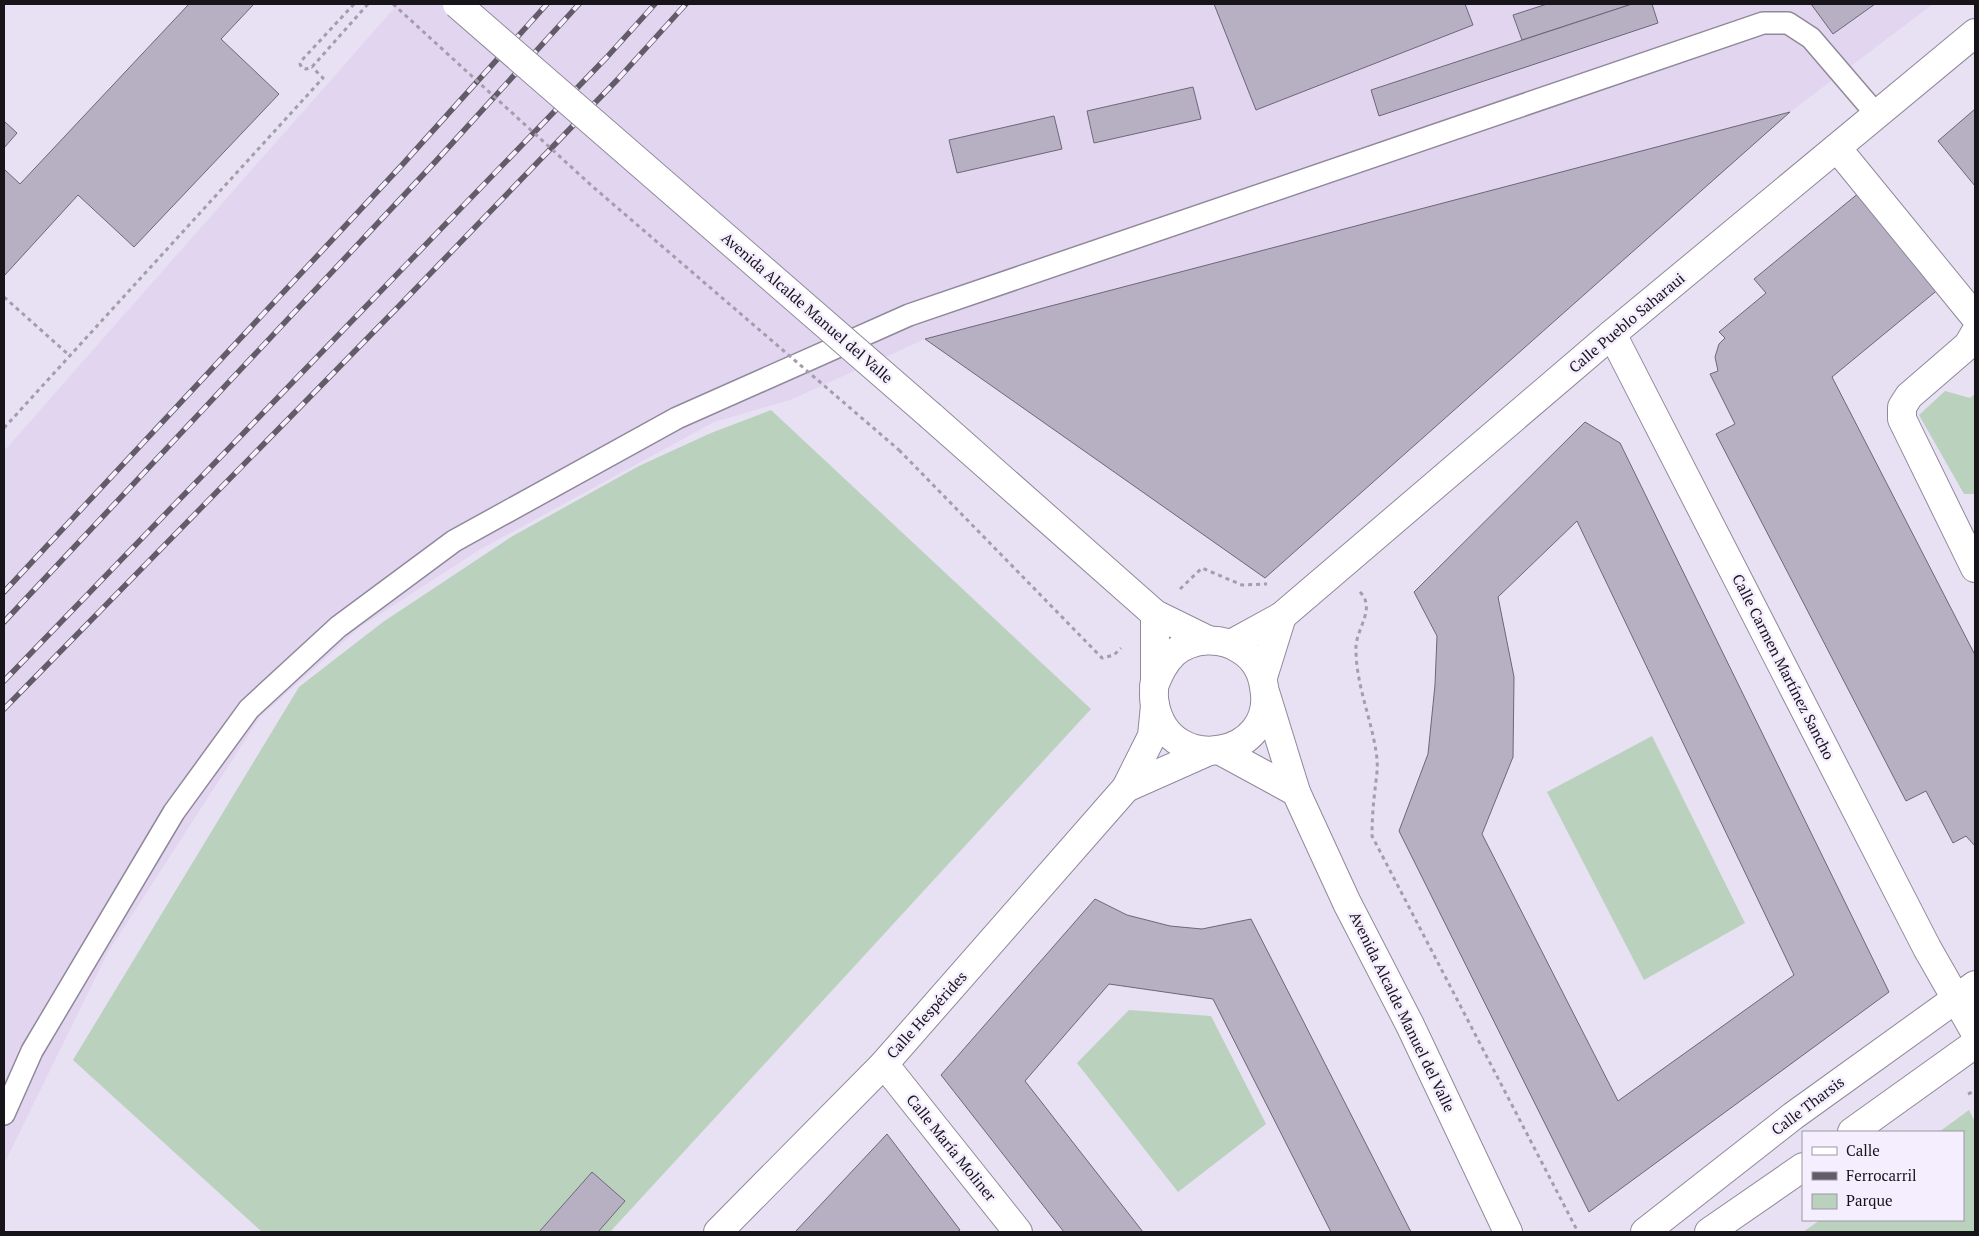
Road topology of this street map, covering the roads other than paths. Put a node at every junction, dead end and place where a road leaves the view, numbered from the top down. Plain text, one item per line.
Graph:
1 (457, 4) edge
2 (1975, 33) edge
3 (1877, 115) junction
4 (1837, 148) junction
5 (1975, 316) edge
6 (1975, 333) edge
7 (1612, 334) junction
8 (1975, 568) edge
9 (1155, 614) junction
10 (1282, 616) junction
11 (1219, 642) junction
12 (1264, 686) junction
13 (1154, 695) junction
14 (1213, 751) junction
15 (1126, 788) junction
16 (1296, 792) junction
17 (1966, 991) edge
18 (1975, 1032) edge
19 (1975, 1044) edge
20 (884, 1064) junction
21 (4, 1114) edge
22 (1853, 1131) edge
23 (1802, 1168) edge
24 (718, 1232) edge
25 (1018, 1232) edge
26 (1508, 1232) edge
27 (1645, 1232) edge
28 (1709, 1232) edge

1 - 9 street, Avenida Alcalde Manuel del Valle, bridge
2 - 3 street, Calle Pueblo Saharaui
3 - 4 street, Calle Pueblo Saharaui
3 - 21 lane
4 - 5 street
4 - 7 street, Calle Pueblo Saharaui
6 - 8 street
7 - 10 street, Calle Pueblo Saharaui
7 - 17 street, Calle Carmen Martínez Sancho
9 - 11 street, Avenida Alcalde Manuel del Valle
9 - 13 street
10 - 11 street, Calle Pueblo Saharaui
10 - 12 street
11 - 12 street
11 - 13 street
12 - 14 street
12 - 16 street, Avenida Alcalde Manuel del Valle
13 - 14 street
13 - 15 street, Calle Hespérides
14 - 15 street, Calle Hespérides
14 - 16 street
15 - 20 street, Calle Hespérides
16 - 26 street, Avenida Alcalde Manuel del Valle
17 - 18 street, Calle Carmen Martínez Sancho
17 - 27 street, Calle Tharsis
19 - 22 street
20 - 24 street, Calle Hespérides
20 - 25 street, Calle María Moliner
23 - 28 street

